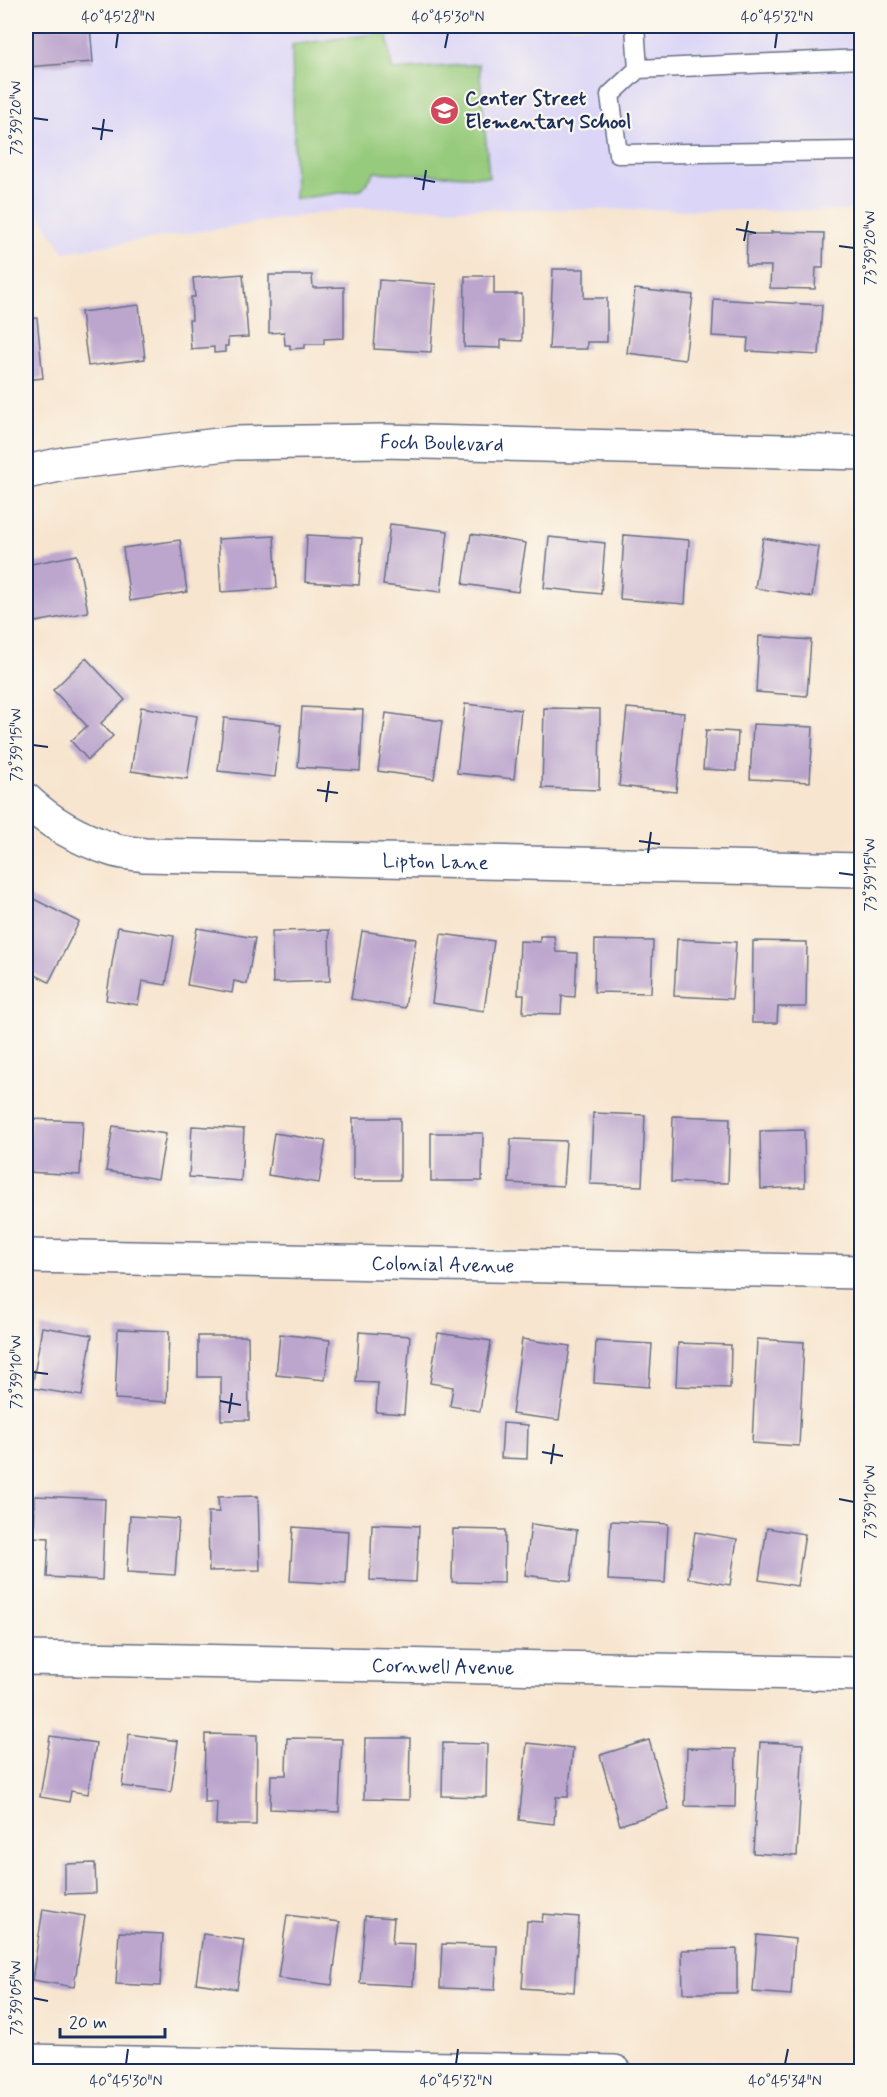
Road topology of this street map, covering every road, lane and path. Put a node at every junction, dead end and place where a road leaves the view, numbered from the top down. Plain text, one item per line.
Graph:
1 (635, 26) edge
2 (861, 59) edge
3 (638, 69) junction
4 (861, 151) edge
5 (861, 453) edge
6 (26, 472) edge
7 (26, 800) edge
8 (861, 870) edge
9 (26, 1256) edge
10 (861, 1272) edge
11 (26, 1658) edge
12 (861, 1674) edge
13 (26, 2061) edge
14 (615, 2072) edge

1 - 3 lane
2 - 3 lane
3 - 4 lane
5 - 6 street, Foch Boulevard
7 - 8 street, Lipton Lane
9 - 10 street, Colonial Avenue
11 - 12 street, Cornwell Avenue
13 - 14 street

